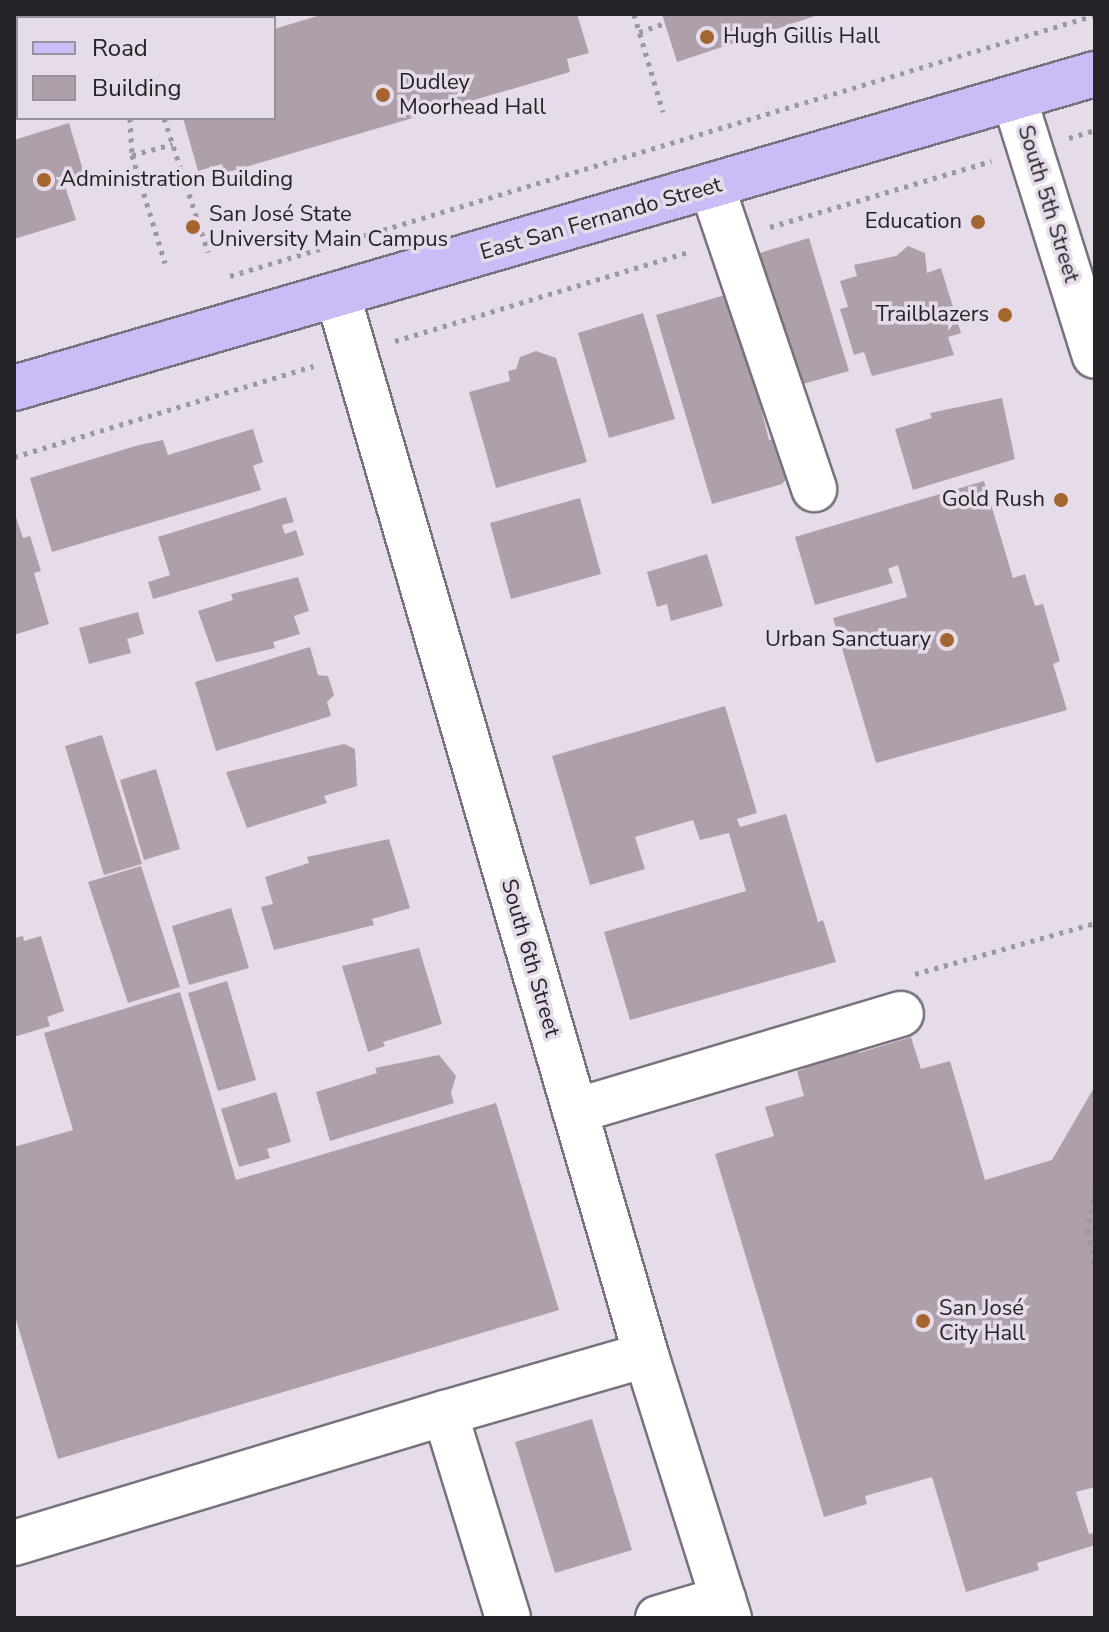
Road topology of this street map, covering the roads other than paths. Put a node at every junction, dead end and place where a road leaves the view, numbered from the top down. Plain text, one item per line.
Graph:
1 (1095, 74) edge
2 (1014, 98) junction
3 (712, 187) junction
4 (338, 296) junction
5 (1095, 356) edge
6 (14, 388) edge
7 (814, 489) dead end
8 (901, 1014) dead end
9 (575, 1111) junction
10 (646, 1355) junction
11 (445, 1413) junction
12 (14, 1543) edge
13 (726, 1608) edge
14 (508, 1618) edge
15 (658, 1618) edge

1 - 2 main road, East San Fernando Street
2 - 3 main road, East San Fernando Street
2 - 5 street, South 5th Street
3 - 4 main road, East San Fernando Street
3 - 7 street
4 - 6 main road, East San Fernando Street
4 - 9 street, South 6th Street
8 - 9 street
9 - 10 street, South 6th Street
10 - 11 street
10 - 13 street, South 6th Street
11 - 12 street
11 - 14 street
13 - 15 street

